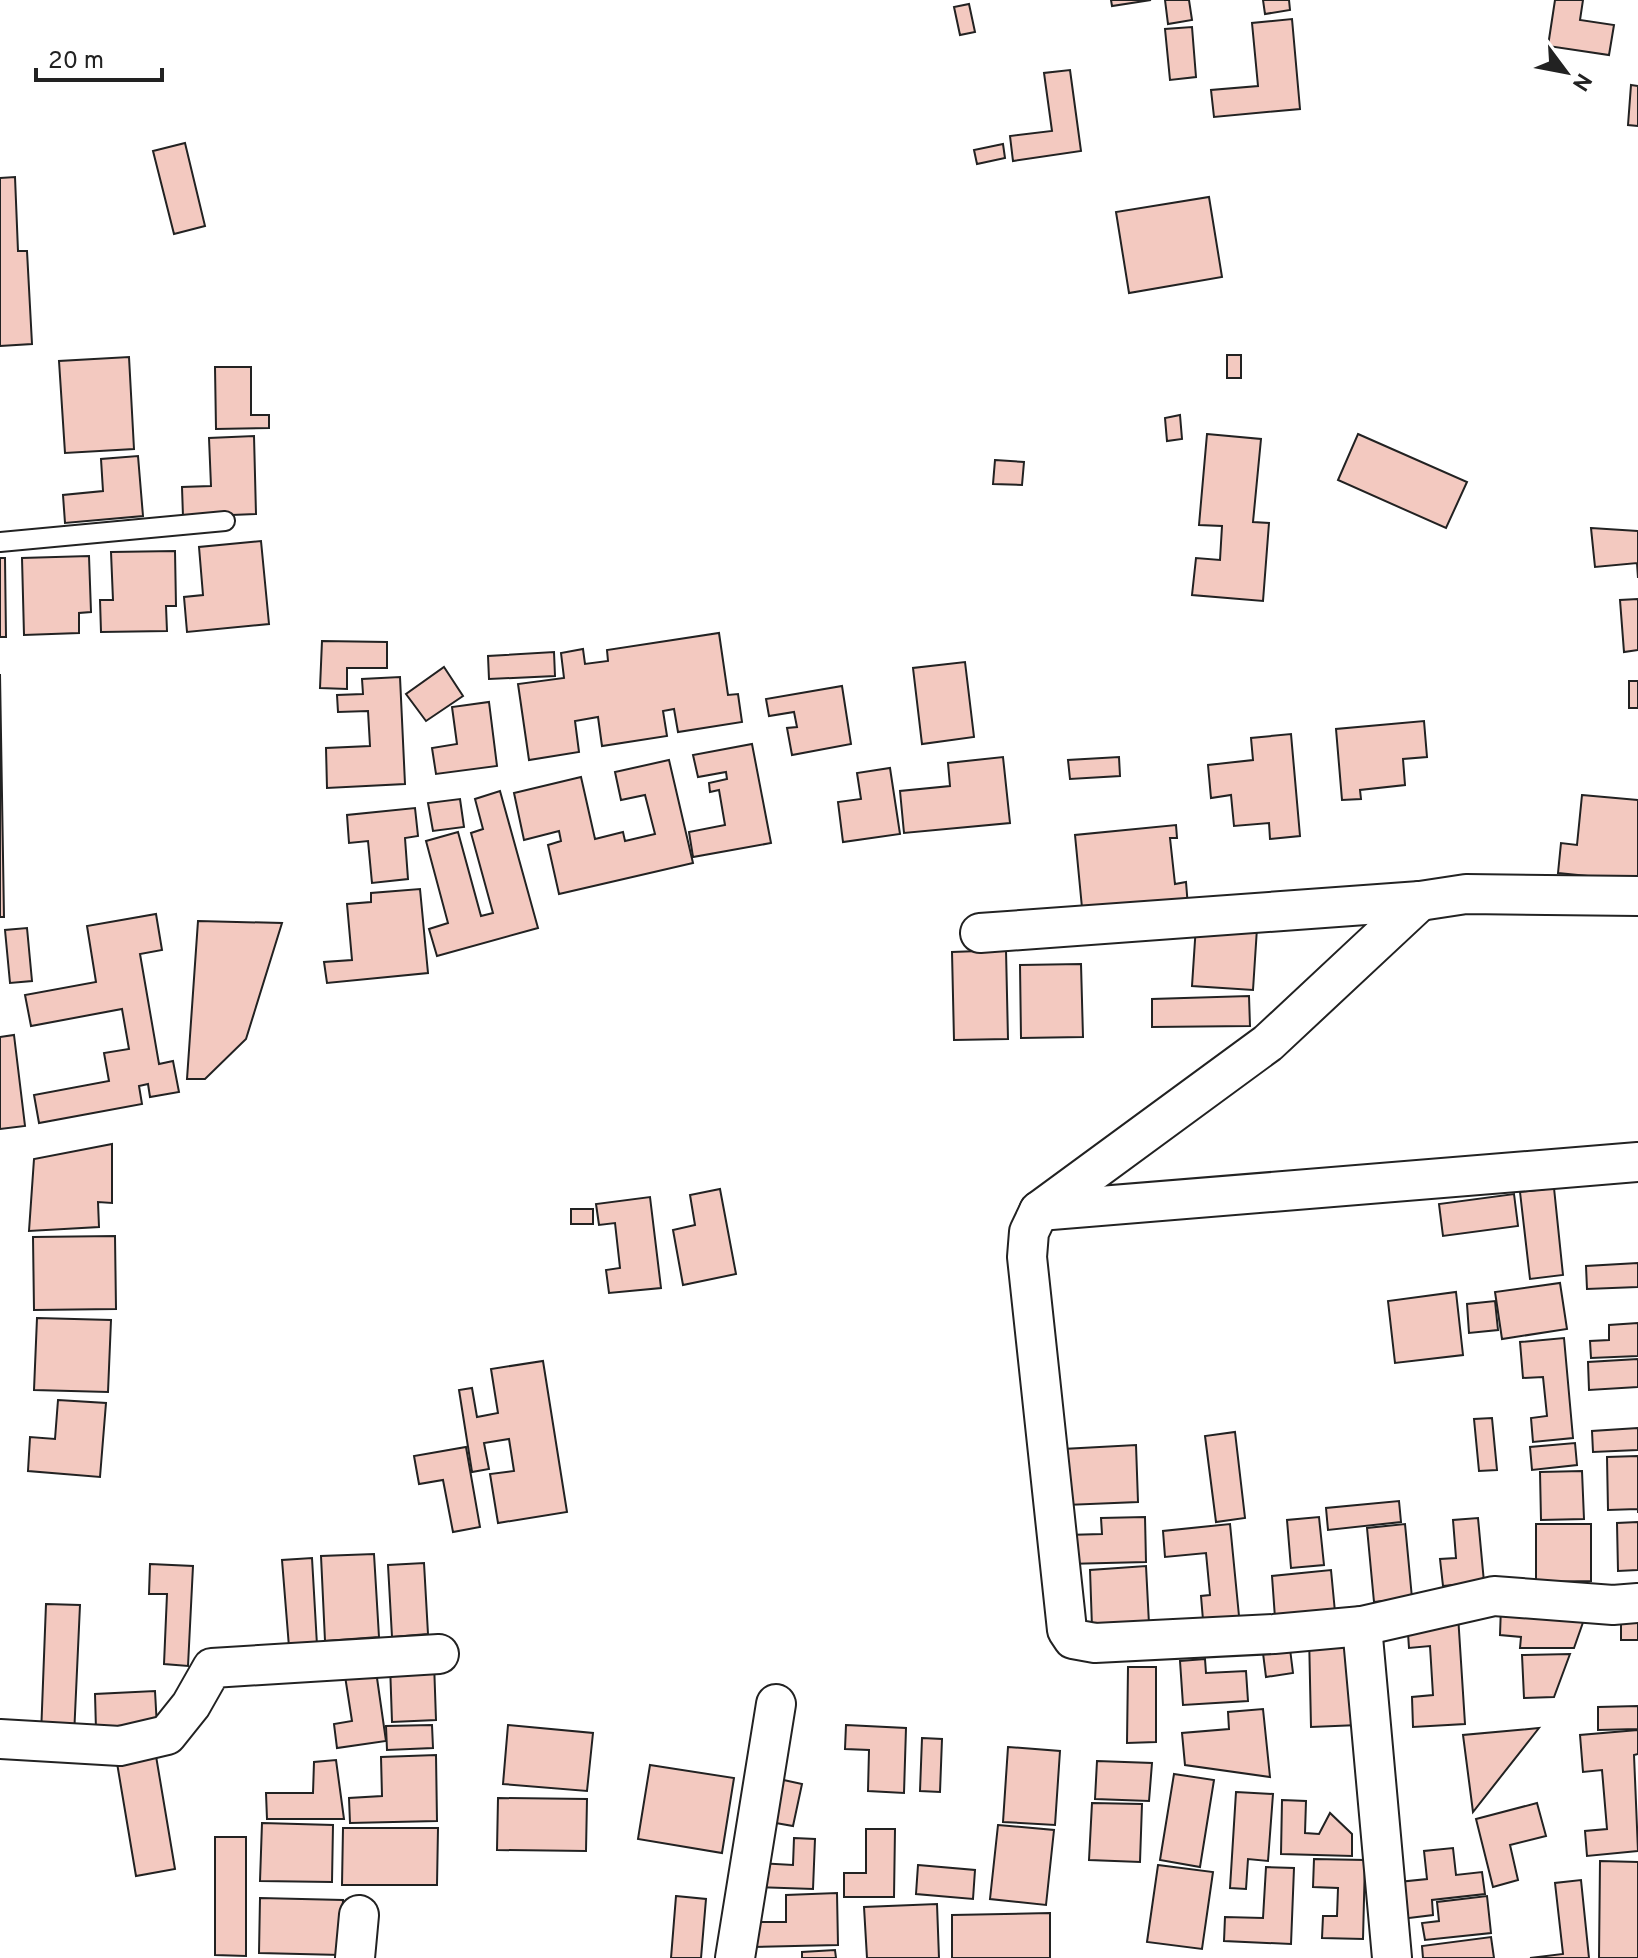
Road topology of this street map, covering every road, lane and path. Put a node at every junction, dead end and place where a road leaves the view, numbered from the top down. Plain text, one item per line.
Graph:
1 (225, 521) dead end
2 (0, 542) edge
3 (1638, 896) edge
4 (1420, 901) junction
5 (980, 933) dead end
6 (1638, 1162) edge
7 (1039, 1211) junction
8 (1638, 1603) edge
9 (1362, 1626) junction
10 (439, 1654) dead end
11 (776, 1704) dead end
12 (0, 1739) edge
13 (359, 1915) dead end
14 (355, 1958) edge
15 (735, 1958) edge
16 (1392, 1958) edge

1 - 2 lane
3 - 4 street
4 - 5 street
4 - 7 street
6 - 7 street
7 - 9 street
8 - 9 street
9 - 16 street
10 - 12 street
11 - 15 street
13 - 14 street

